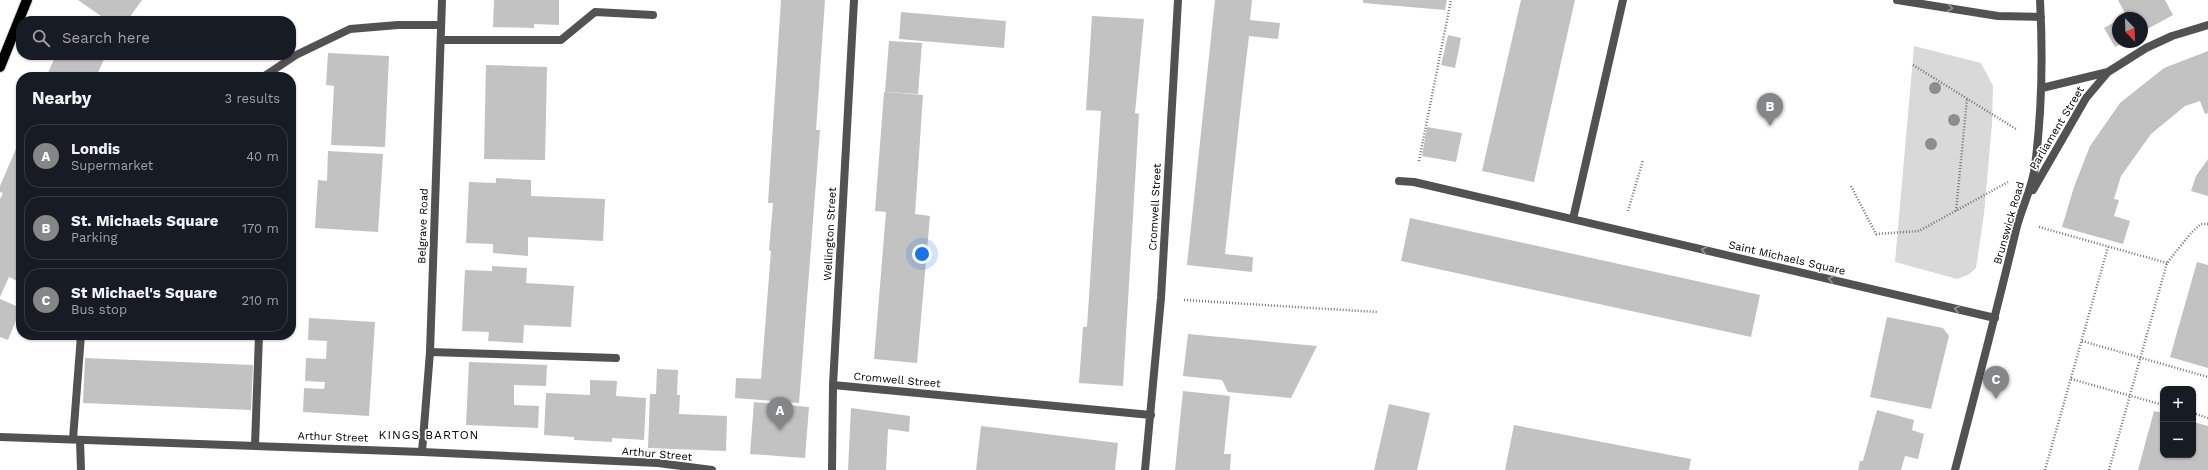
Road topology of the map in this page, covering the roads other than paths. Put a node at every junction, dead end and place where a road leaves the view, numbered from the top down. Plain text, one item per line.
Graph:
1 (27, 0) edge
2 (442, 0) edge
3 (854, 0) edge
4 (1178, 0) edge
5 (1623, 0) edge
6 (1897, 0) edge
7 (2040, 0) edge
8 (653, 15) dead end
9 (21, 16) edge
10 (2041, 16) junction
11 (2208, 24) edge
12 (441, 26) junction
13 (16, 27) edge
14 (441, 40) junction
15 (296, 55) edge
16 (288, 60) edge
17 (0, 67) edge
18 (270, 72) edge
19 (2108, 72) junction
20 (2042, 88) junction
21 (1399, 181) dead end
22 (2028, 198) junction
23 (1573, 219) junction
24 (1995, 318) junction
25 (81, 340) edge
26 (259, 340) edge
27 (430, 352) junction
28 (616, 358) dead end
29 (833, 385) junction
30 (1150, 415) junction
31 (0, 437) edge
32 (76, 439) junction
33 (255, 445) junction
34 (422, 452) junction
35 (81, 470) edge
36 (712, 470) edge
37 (832, 470) edge
38 (1144, 470) edge
39 (1955, 470) edge

1 - 9 main road
2 - 12 street, Belgrave Road
3 - 29 street, Wellington Street
4 - 30 street, Cromwell Street
5 - 23 street
6 -> 10 street
7 - 10 street, Brunswick Road
8 - 14 street
10 - 20 street, Brunswick Road
11 - 19 street, Parliament Street
12 - 14 street, Belgrave Road
12 - 15 street
13 - 17 main road
14 - 27 street, Belgrave Road
16 - 18 street
19 - 20 street, Parliament Street
19 - 22 street, Parliament Street
20 - 22 street, Brunswick Road
21 - 23 street, Saint Michaels Square
22 - 24 street, Brunswick Road
24 -> 23 street, Saint Michaels Square
24 - 39 street, Brunswick Road
25 - 32 street
26 - 33 street
27 - 28 street
27 - 34 street, Belgrave Road
29 - 30 street, Cromwell Street
29 - 37 street, Wellington Street
30 - 38 street, Cromwell Street
31 - 32 street, Arthur Street
32 - 33 street, Arthur Street
32 - 35 street
33 - 34 street, Arthur Street
34 - 36 street, Arthur Street

